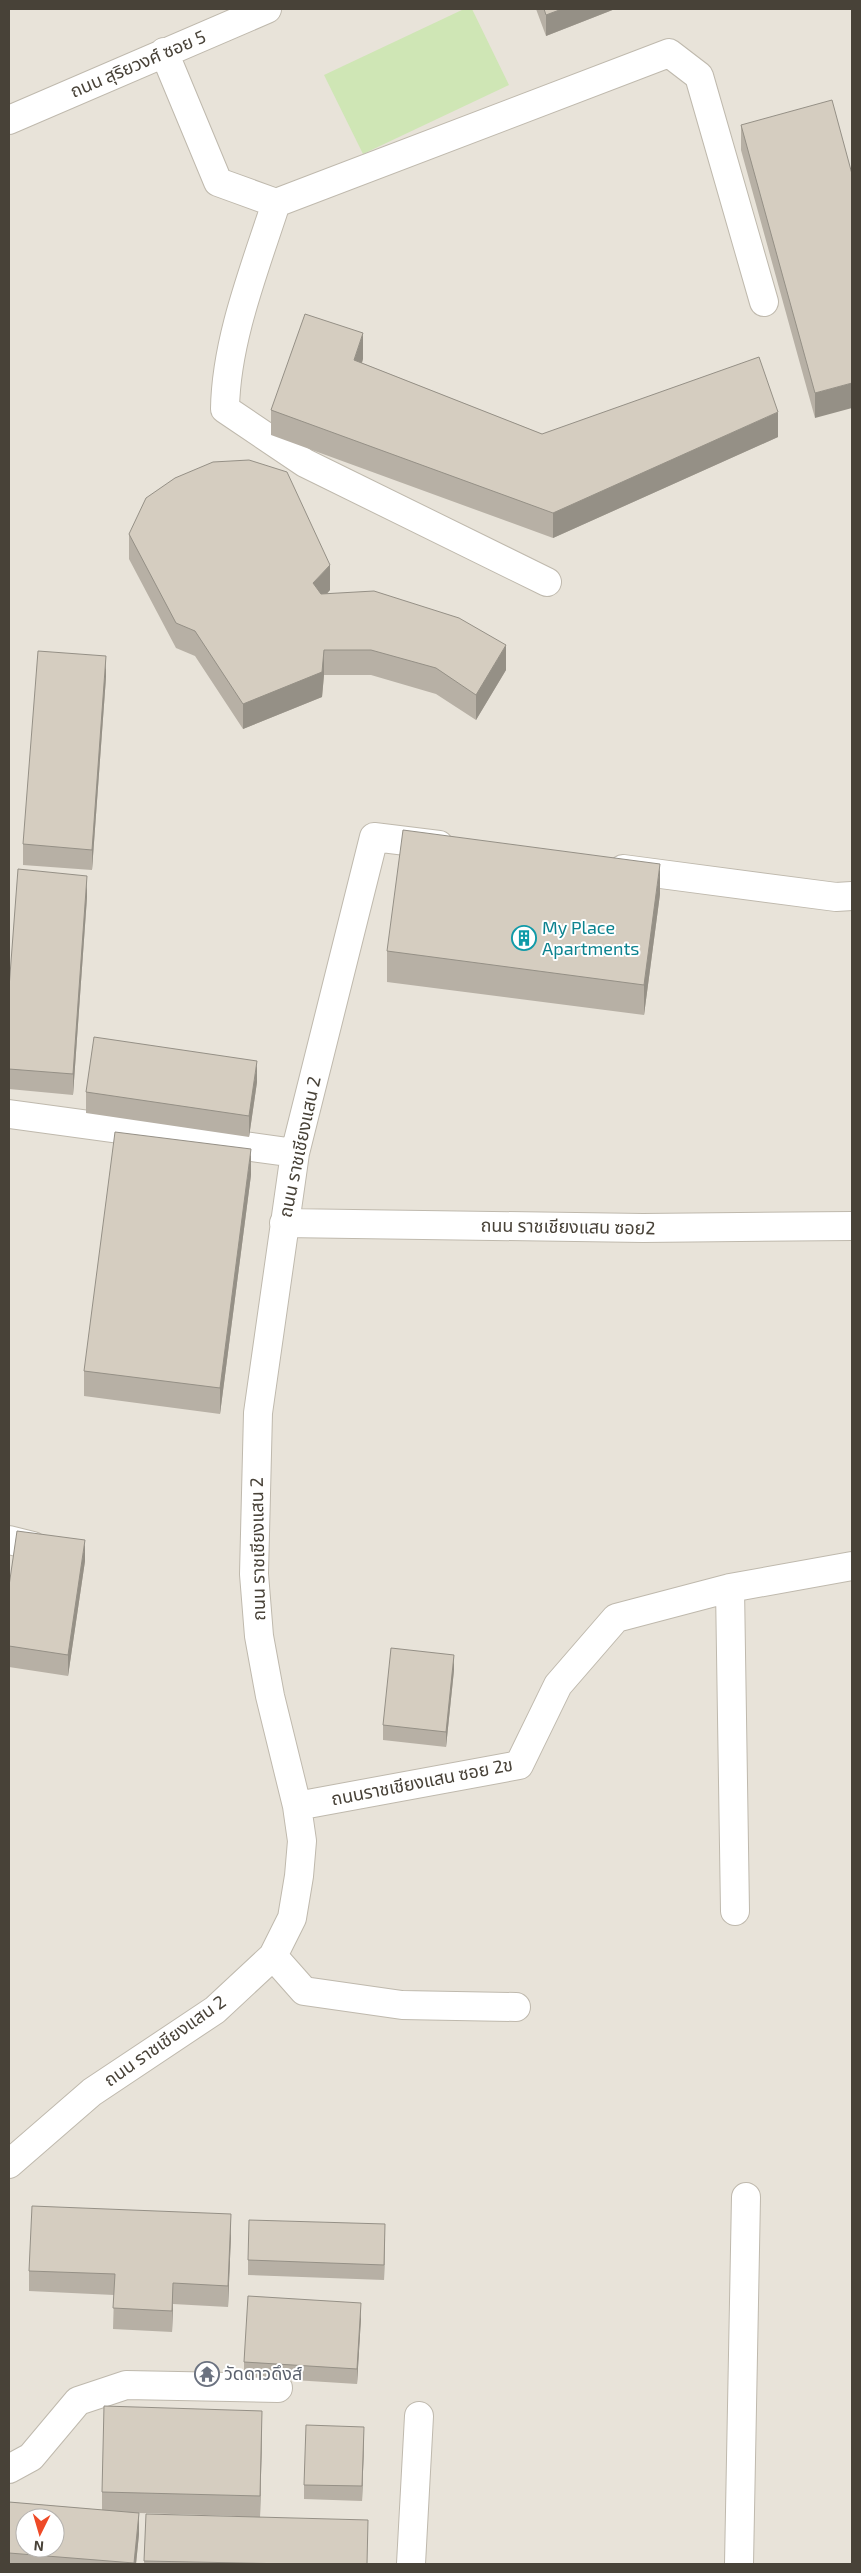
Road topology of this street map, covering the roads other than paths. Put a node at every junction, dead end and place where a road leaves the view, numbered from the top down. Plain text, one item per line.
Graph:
1 (267, 9) edge
2 (164, 52) junction
3 (9, 120) edge
4 (276, 203) junction
5 (764, 302) dead end
6 (547, 582) dead end
7 (463, 848) edge
8 (600, 866) edge
9 (844, 896) edge
10 (9, 1114) edge
11 (295, 1153) junction
12 (284, 1223) junction
13 (852, 1226) edge
14 (852, 1566) edge
15 (730, 1588) junction
16 (297, 1806) junction
17 (736, 1911) dead end
18 (273, 1956) junction
19 (516, 2007) dead end
20 (9, 2164) edge
21 (746, 2197) dead end
22 (278, 2388) dead end
23 (419, 2416) dead end
24 (9, 2469) edge
25 (411, 2564) edge
26 (739, 2564) edge

1 - 2 street, ถนน สุริยวงศ์ ซอย 5
2 - 3 street, ถนน สุริยวงศ์ ซอย 5
2 - 4 street
4 - 5 street
4 - 6 street
7 - 11 street, ถนน ราชเชียงแสน 2
8 - 9 street
10 - 11 street
11 - 12 street, ถนน ราชเชียงแสน 2
12 - 13 street, ถนน ราชเชียงแสน ซอย2
12 - 16 street, ถนน ราชเชียงแสน 2
14 - 15 street, ถนนราชเชียงแสน ซอย 2ข
15 - 16 street, ถนนราชเชียงแสน ซอย 2ข
15 - 17 street
16 - 18 street, ถนน ราชเชียงแสน 2
18 - 19 street
18 - 20 street, ถนน ราชเชียงแสน 2
21 - 26 street
22 - 24 street
23 - 25 street

